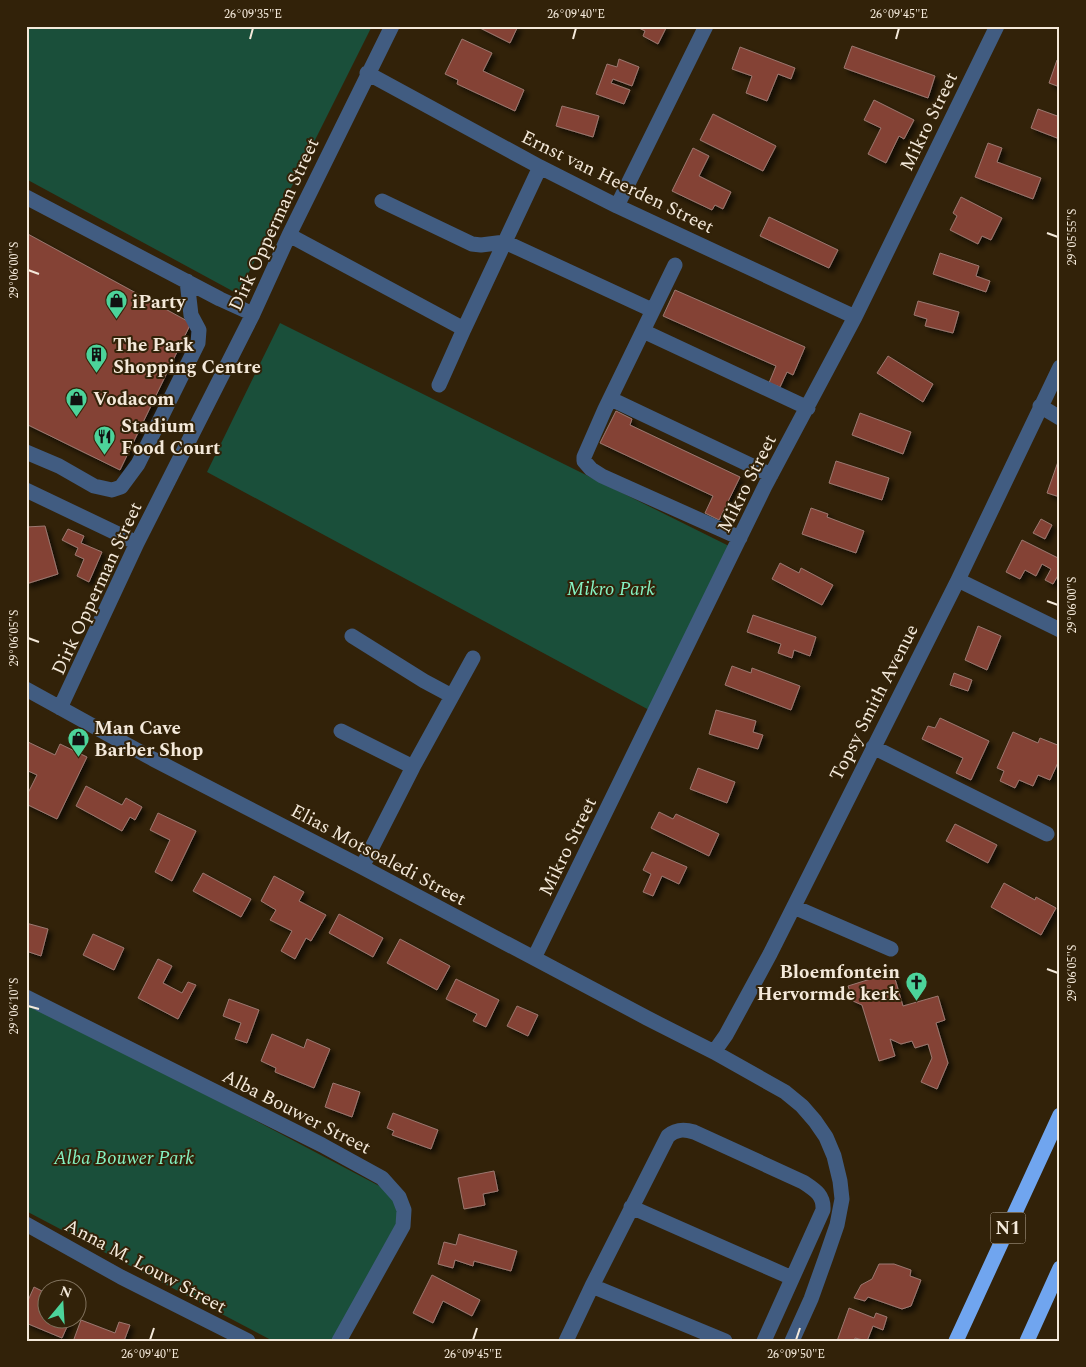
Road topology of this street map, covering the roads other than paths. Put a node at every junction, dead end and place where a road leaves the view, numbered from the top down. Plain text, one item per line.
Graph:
1 (392, 26) edge
2 (706, 26) edge
3 (997, 26) edge
4 (367, 73) junction
5 (540, 167) junction
6 (26, 197) edge
7 (382, 201) dead end
8 (617, 206) junction
9 (289, 235) junction
10 (505, 242) junction
11 (675, 265) dead end
12 (187, 281) junction
13 (652, 310) junction
14 (253, 314) junction
15 (855, 317) junction
16 (464, 329) junction
17 (643, 331) junction
18 (1060, 367) edge
19 (438, 385) dead end
20 (611, 399) junction
21 (1040, 406) junction
22 (808, 408) junction
23 (1060, 418) edge
24 (26, 452) edge
25 (771, 476) junction
26 (26, 490) edge
27 (740, 538) junction
28 (137, 543) junction
29 (958, 580) junction
30 (1060, 630) edge
31 (352, 636) dead end
32 (473, 658) dead end
33 (26, 689) edge
34 (452, 696) junction
35 (60, 708) junction
36 (341, 730) dead end
37 (872, 747) junction
38 (413, 767) junction
39 (1047, 834) dead end
40 (362, 867) junction
41 (794, 906) junction
42 (891, 949) dead end
43 (534, 958) junction
44 (26, 997) edge
45 (714, 1052) junction
46 (1060, 1115) edge
47 (631, 1207) junction
48 (26, 1224) edge
49 (1060, 1268) edge
50 (792, 1278) junction
51 (592, 1286) junction
52 (248, 1341) edge
53 (339, 1341) edge
54 (566, 1341) edge
55 (725, 1341) edge
56 (764, 1341) edge
57 (792, 1341) edge
58 (956, 1341) edge
59 (1027, 1341) edge

1 - 4 street, Dirk Opperman Street
2 - 8 street
3 - 15 street, Mikro Street
4 - 5 street, Ernst van Heerden Street
4 - 9 street, Dirk Opperman Street
5 - 8 street, Ernst van Heerden Street
5 - 10 street
6 - 12 street
7 - 10 street
8 - 15 street, Ernst van Heerden Street
9 - 14 street, Dirk Opperman Street
9 - 16 street
10 - 13 street
10 - 16 street
11 - 13 street
12 - 14 street
12 - 24 street
13 - 17 street
14 - 28 street, Dirk Opperman Street
15 - 22 street, Mikro Street
16 - 19 street
17 - 20 street
17 - 22 street
18 - 21 street, Topsy Smith Avenue
20 - 25 street
20 - 27 street
21 - 23 street
21 - 29 street, Topsy Smith Avenue
22 - 25 street, Mikro Street
25 - 27 street, Mikro Street
26 - 28 street
27 - 43 street, Mikro Street
28 - 35 street, Dirk Opperman Street
29 - 30 street
29 - 37 street, Topsy Smith Avenue
31 - 34 street
32 - 34 street
33 - 35 street, Elias Motsoaledi Street
34 - 38 street
35 - 40 street, Elias Motsoaledi Street
36 - 38 street
37 - 39 street
37 - 41 street, Topsy Smith Avenue
38 - 40 street
40 - 43 street, Elias Motsoaledi Street
41 - 42 street
41 - 45 street, Topsy Smith Avenue
43 - 45 street, Elias Motsoaledi Street
44 - 53 street, Alba Bouwer Street
45 - 57 street, Elias Motsoaledi Street
46 - 58 highway, N1
47 - 50 street
47 - 50 street
47 - 51 street
48 - 52 street, Anna M. Louw Street
49 - 59 highway
50 - 56 street
51 - 54 street
51 - 55 street

